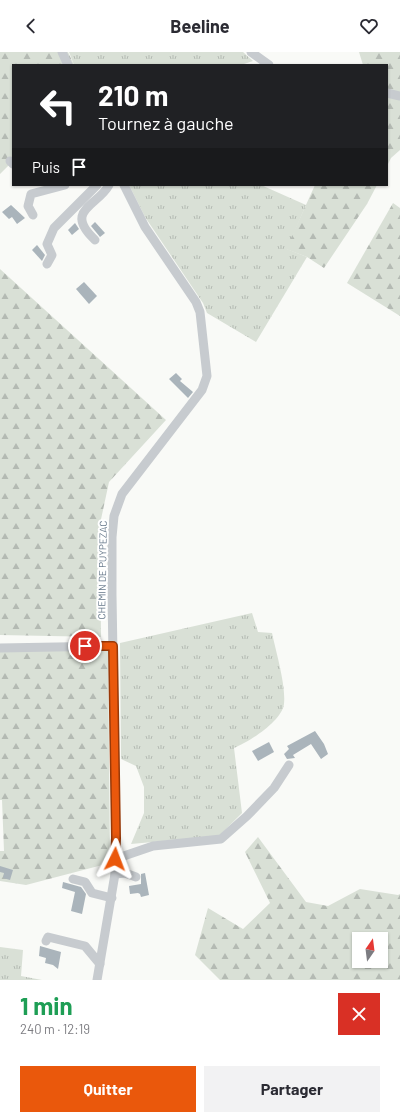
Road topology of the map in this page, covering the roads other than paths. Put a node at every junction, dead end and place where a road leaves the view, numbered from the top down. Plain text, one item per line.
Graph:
1 (62, 52) edge
2 (251, 52) edge
3 (68, 64) edge
4 (269, 64) edge
5 (388, 93) edge
6 (400, 96) edge
7 (61, 186) edge
8 (96, 186) edge
9 (108, 186) edge
10 (124, 186) edge
11 (33, 215) dead end
12 (95, 240) dead end
13 (47, 264) dead end
14 (113, 646) junction
15 (0, 648) edge
16 (289, 765) dead end
17 (115, 859) junction
18 (115, 874) junction
19 (136, 876) dead end
20 (73, 879) dead end
21 (112, 898) junction
22 (46, 941) dead end
23 (100, 964) junction
24 (96, 980) edge

1 - 3 street
2 - 4 street
5 - 6 street
7 - 11 street
8 - 13 street
9 - 12 street
10 - 14 street, CHEMIN DE PUYPEZAC
14 - 15 street
14 - 17 street, CHEMIN DE PUYPEZAC
16 - 17 street
17 - 18 street, CHEMIN DE PUYPEZAC
18 - 19 street
18 - 21 street, CHEMIN DE PUYPEZAC
20 - 21 street
21 - 23 street, CHEMIN DE PUYPEZAC
22 - 23 street
23 - 24 street, CHEMIN DE PUYPEZAC

